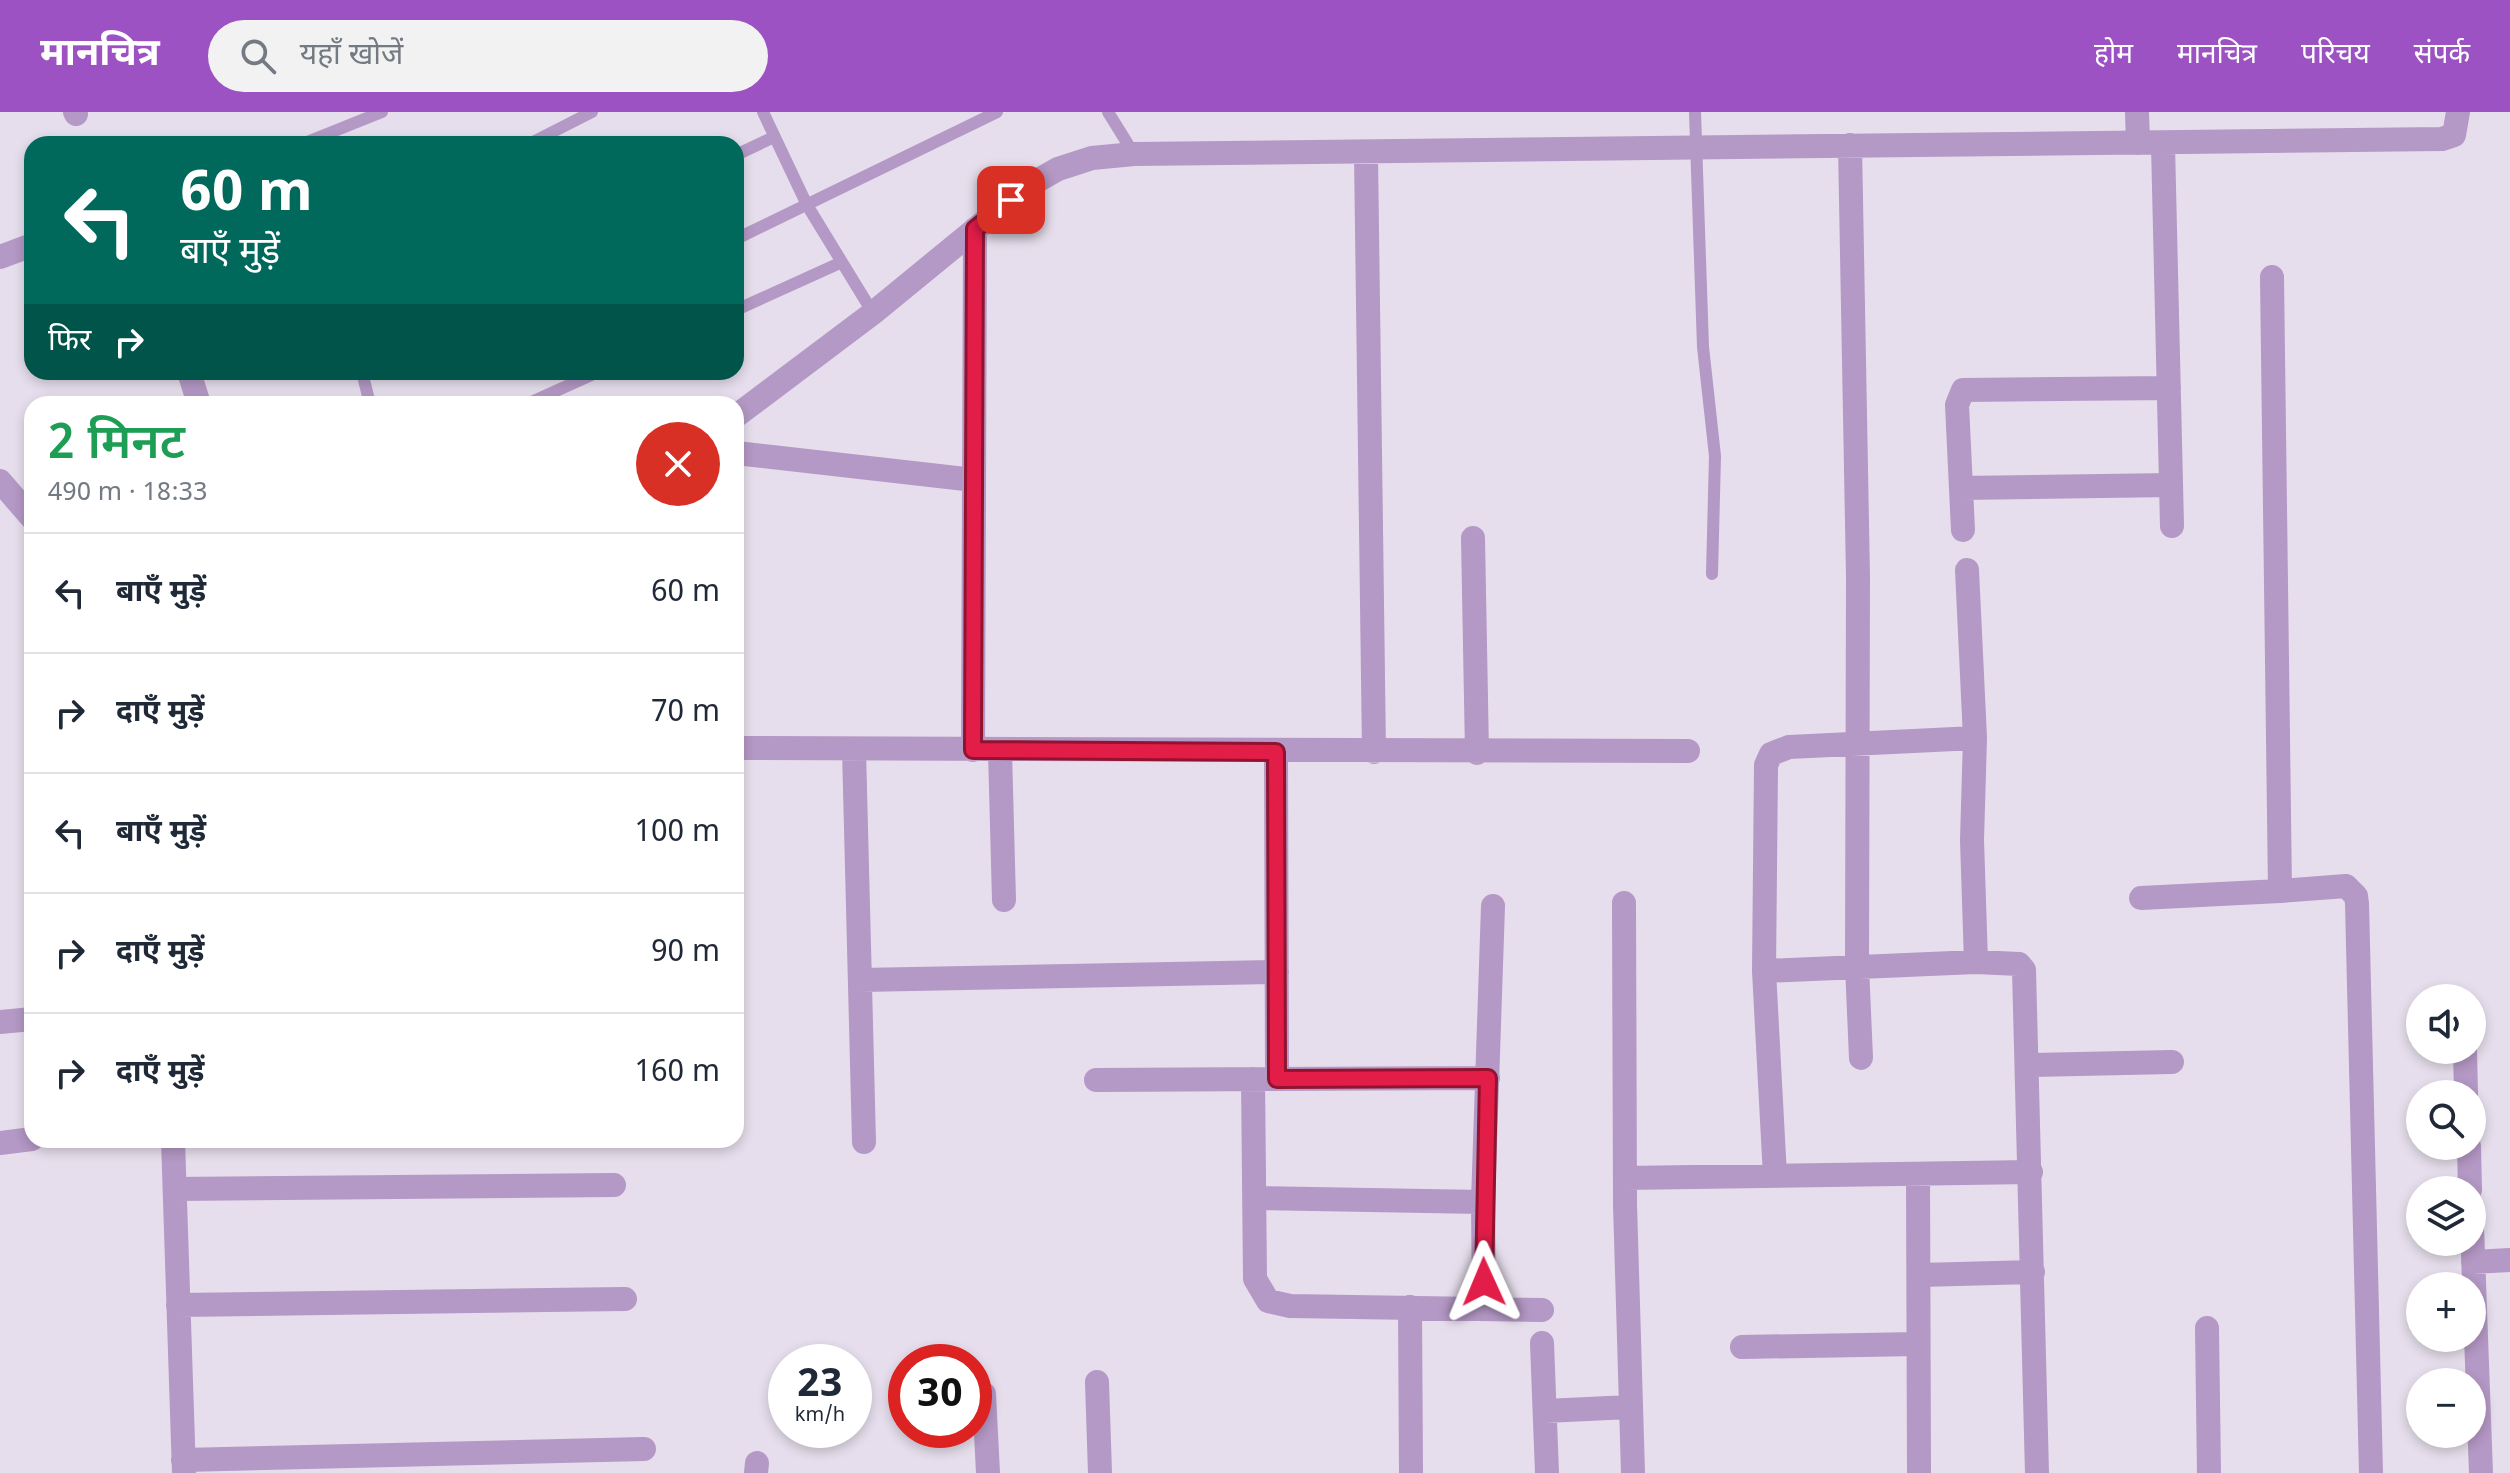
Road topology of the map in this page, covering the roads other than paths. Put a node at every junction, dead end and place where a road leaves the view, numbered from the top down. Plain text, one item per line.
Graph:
1 (382, 112) edge
2 (592, 112) edge
3 (763, 112) edge
4 (997, 112) edge
5 (1108, 112) edge
6 (1695, 112) edge
7 (2137, 112) edge
8 (2458, 112) edge
9 (353, 118) edge
10 (318, 136) edge
11 (545, 136) edge
12 (774, 137) junction
13 (2138, 143) junction
14 (1850, 145) junction
15 (2163, 145) junction
16 (1698, 148) junction
17 (744, 151) edge
18 (1134, 154) junction
19 (1366, 154) junction
20 (807, 205) junction
21 (975, 229) junction
22 (744, 235) edge
23 (24, 248) edge
24 (0, 257) edge
25 (842, 262) junction
26 (2272, 277) dead end
27 (744, 306) edge
28 (873, 313) junction
29 (580, 380) edge
30 (2169, 388) junction
31 (545, 396) edge
32 (744, 410) edge
33 (744, 454) edge
34 (974, 480) junction
35 (0, 481) edge
36 (2171, 485) junction
37 (1961, 488) junction
38 (24, 509) edge
39 (2172, 526) dead end
40 (1963, 530) dead end
41 (1473, 538) dead end
42 (1967, 570) dead end
43 (1712, 574) dead end
44 (1975, 738) junction
45 (1858, 745) junction
46 (744, 748) edge
47 (854, 750) junction
48 (973, 750) junction
49 (1000, 751) junction
50 (1688, 751) dead end
51 (1276, 752) junction
52 (1374, 752) junction
53 (1477, 753) junction
54 (2280, 891) junction
55 (2141, 898) dead end
56 (1004, 900) dead end
57 (1624, 903) dead end
58 (1493, 906) dead end
59 (1976, 962) junction
60 (1857, 966) junction
61 (1764, 971) junction
62 (1277, 972) junction
63 (860, 980) junction
64 (24, 1020) edge
65 (0, 1022) edge
66 (1861, 1058) dead end
67 (2172, 1062) dead end
68 (2028, 1065) junction
69 (1488, 1078) junction
70 (1265, 1079) junction
71 (1096, 1080) dead end
72 (24, 1140) edge
73 (864, 1142) dead end
74 (0, 1143) edge
75 (173, 1148) edge
76 (2031, 1172) junction
77 (1918, 1174) junction
78 (1775, 1176) junction
79 (1625, 1178) junction
80 (614, 1185) dead end
81 (175, 1189) junction
82 (1256, 1198) junction
83 (1483, 1202) junction
84 (2473, 1256) edge
85 (2510, 1260) edge
86 (2473, 1262) junction
87 (2033, 1272) junction
88 (1920, 1275) junction
89 (625, 1299) dead end
90 (178, 1305) junction
91 (1410, 1307) junction
92 (1484, 1308) junction
93 (1542, 1310) dead end
94 (2207, 1328) dead end
95 (1542, 1343) dead end
96 (1918, 1344) junction
97 (1742, 1347) dead end
98 (1097, 1382) dead end
99 (1630, 1407) junction
100 (1545, 1411) junction
101 (987, 1448) edge
102 (644, 1449) dead end
103 (576, 1462) edge
104 (184, 1466) edge
105 (988, 1473) edge
106 (1100, 1473) edge
107 (1411, 1473) edge
108 (1547, 1473) edge
109 (1633, 1473) edge
110 (1919, 1473) edge
111 (2037, 1473) edge
112 (2209, 1473) edge
113 (2371, 1473) edge
114 (2481, 1473) edge

1 - 9 lane
2 - 11 lane
3 - 12 lane
4 - 20 lane
5 - 18 lane
6 - 16 lane
7 - 13 street
8 - 15 street
9 - 10 lane
12 - 17 lane
12 - 20 lane
13 - 14 street
13 - 15 street
14 - 16 street
14 - 45 street
15 - 30 street
16 - 19 street
16 - 43 lane
18 - 19 street
18 - 21 street
19 - 52 street
20 - 22 lane
20 - 25 lane
21 - 28 street
21 - 34 street
23 - 24 street
25 - 27 lane
25 - 28 lane
26 - 54 street
28 - 32 street
29 - 31 lane
30 - 36 street
30 - 37 street
33 - 34 street
34 - 48 street
35 - 38 street
36 - 37 street
36 - 39 street
37 - 40 street
41 - 53 street
42 - 44 street
44 - 45 street
44 - 59 street
45 - 60 street
45 - 61 street
46 - 47 street
47 - 48 street
47 - 63 street
48 - 49 street
49 - 51 street
49 - 56 street
50 - 53 street
51 - 52 street
51 - 62 street
52 - 53 street
54 - 55 street
54 - 113 street
57 - 79 street
58 - 69 street
59 - 60 street
59 - 68 street
60 - 61 street
60 - 66 street
61 - 78 street
62 - 63 street
62 - 70 street
63 - 73 street
64 - 65 street
67 - 68 street
68 - 76 street
69 - 70 street
69 - 83 street
70 - 71 street
70 - 82 street
72 - 74 street
75 - 81 street
76 - 77 street
76 - 87 street
77 - 78 street
77 - 88 street
78 - 79 street
79 - 99 street
80 - 81 street
81 - 90 street
82 - 83 street
82 - 91 street
83 - 92 street
84 - 86 street
85 - 86 street
86 - 114 street
87 - 88 street
87 - 111 street
88 - 96 street
89 - 90 street
90 - 104 street
91 - 92 street
91 - 107 street
92 - 93 street
94 - 112 street
95 - 100 street
96 - 97 street
96 - 110 street
98 - 106 street
99 - 100 street
99 - 109 street
100 - 108 street
101 - 105 street
102 - 103 street
103 - 104 street

